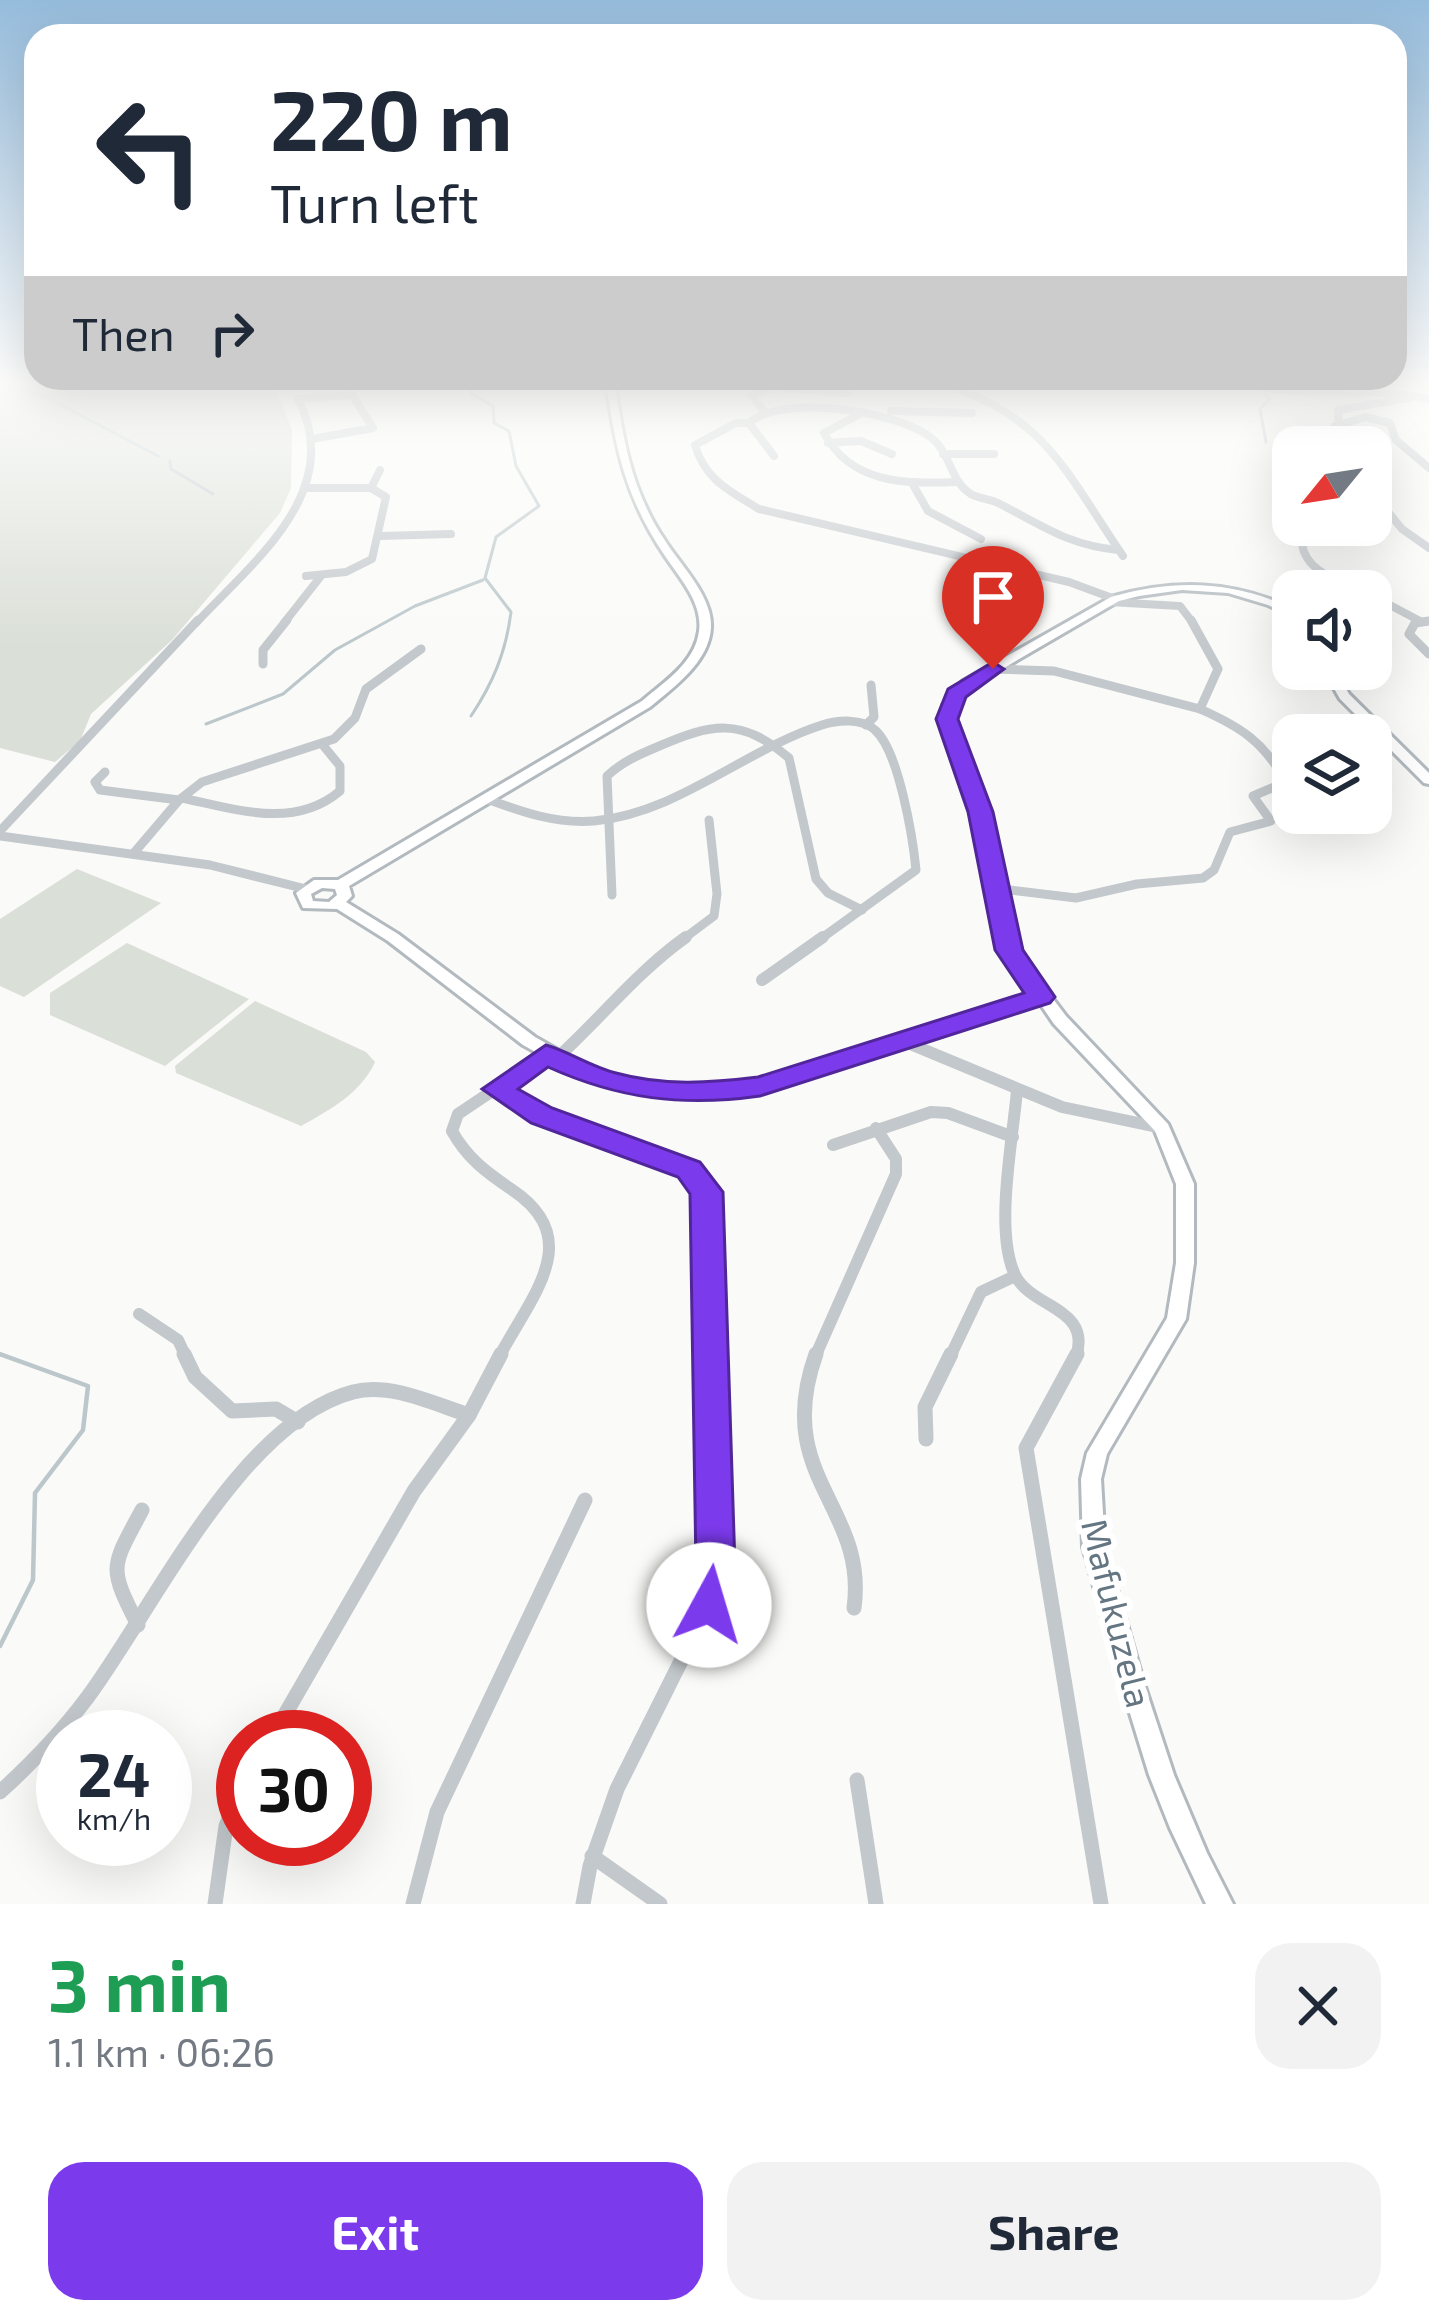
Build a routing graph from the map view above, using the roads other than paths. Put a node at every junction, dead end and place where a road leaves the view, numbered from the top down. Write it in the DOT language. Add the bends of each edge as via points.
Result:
graph roads {
  1 [pos="312,470"];
  2 [pos="380,470"];
  3 [pos="625,470"];
  4 [pos="704,470"];
  5 [pos="862,470"];
  6 [pos="951,470"];
  7 [pos="1063,470"];
  8 [pos="957,482"];
  9 [pos="912,483"];
  10 [pos="308,488"];
  11 [pos="370,488"];
  12 [pos="1392,516"];
  13 [pos="968,523"];
  14 [pos="957,526"];
  15 [pos="451,534"];
  16 [pos="380,536"];
  17 [pos="981,539"];
  18 [pos="1303,546"];
  19 [pos="1429,548"];
  20 [pos="1319,570"];
  21 [pos="306,575"];
  22 [pos="321,576"];
  23 [pos="1112,601"];
  24 [pos="1272,604"];
  25 [pos="1392,605"];
  26 [pos="1425,621"];
  27 [pos="421,649"];
  28 [pos="1429,654"];
  29 [pos="263,664"];
  30 [pos="993,669"];
  31 [pos="871,685"];
  32 [pos="1341,690"];
  33 [pos="1200,709"];
  34 [pos="865,725"];
  35 [pos="322,744"];
  36 [pos="775,748"];
  37 [pos="104,772"];
  38 [pos="1429,780"];
  39 [pos="180,799"];
  40 [pos="487,799"];
  41 [pos="710,820"];
  42 [pos="608,822"];
  43 [pos="0,833"];
  44 [pos="133,854"];
  45 [pos="306,889"];
  46 [pos="994,889"];
  47 [pos="339,894"];
  48 [pos="612,895"];
  49 [pos="862,910"];
  50 [pos="762,980"];
  51 [pos="1040,997"];
  52 [pos="903,1041"];
  53 [pos="551,1057"];
  54 [pos="497,1089"];
  55 [pos="1017,1090"];
  56 [pos="876,1128"];
  57 [pos="1162,1128"];
  58 [pos="1013,1137"];
  59 [pos="833,1145"];
  60 [pos="1015,1276"];
  61 [pos="139,1314"];
  62 [pos="470,1415"];
  63 [pos="298,1422"];
  64 [pos="926,1439"];
  65 [pos="585,1500"];
  66 [pos="142,1510"];
  67 [pos="854,1608"];
  68 [pos="138,1625"];
  69 [pos="288,1710"];
  70 [pos="857,1780"];
  71 [pos="0,1792"];
  72 [pos="592,1856"];
  73 [pos="220,1866"];
  74 [pos="214,1904"];
  75 [pos="412,1904"];
  76 [pos="583,1904"];
  77 [pos="659,1904"];
  78 [pos="876,1904"];
  79 [pos="1102,1904"];
  80 [pos="1220,1904"];
  1 -- 10 [label="street"];
  2 -- 11 [label="street"];
  3 -- 40 [label="street" via="652,528 700,594 704,639 664,691"];
  4 -- 23 [label="street" via="759,509 1070,582"];
  5 -- 9 [label="street"];
  6 -- 8 [label="street"];
  7 -- 8 [label="street" via="1120,553 1066,541"];
  8 -- 9 [label="street"];
  9 -- 14 [label="street" via="928,512"];
  10 -- 11 [label="street"];
  10 -- 43 [label="street" via="282,531"];
  11 -- 16 [label="street" via="386,497"];
  12 -- 19 [label="street"];
  13 -- 14 [label="street"];
  14 -- 17 [label="street"];
  15 -- 16 [label="street"];
  16 -- 22 [label="street" via="366,563"];
  18 -- 20 [label="street"];
  21 -- 22 [label="street"];
  22 -- 29 [label="street" via="263,650"];
  23 -- 24 [label="street, Mafukuzela" via="1159,587 1202,586"];
  23 -- 30 [label="street, Mafukuzela"];
  23 -- 33 [label="street" via="1180,606 1202,633 1218,670"];
  25 -- 26 [label="street"];
  26 -- 28 [label="street" via="1409,634"];
  27 -- 35 [label="street" via="366,688 355,718"];
  30 -- 33 [label="street" via="1054,671"];
  30 -- 46 [label="street, Mafukuzela" via="956,694 947,719 980,812"];
  31 -- 34 [label="street" via="874,717"];
  32 -- 38 [label="street"];
  33 -- 46 [label="street" via="1266,745 1286,782 1253,796 1271,821 1230,832 1203,878 1076,898"];
  34 -- 36 [label="street" via="825,724"];
  34 -- 49 [label="street" via="886,744 917,863"];
  35 -- 39 [label="street" via="211,778"];
  35 -- 39 [label="street" via="340,766 340,791 306,812"];
  36 -- 42 [label="street"];
  36 -- 42 [label="street" via="728,724 696,729 610,771"];
  36 -- 49 [label="street" via="792,766 816,880"];
  37 -- 39 [label="street" via="95,782 100,790"];
  39 -- 44 [label="street"];
  40 -- 42 [label="street" via="542,819"];
  40 -- 47 [label="street"];
  41 -- 53 [label="street" via="714,916 641,969 598,1021"];
  42 -- 48 [label="street"];
  43 -- 44 [label="street"];
  44 -- 45 [label="street"];
  45 -- 47 [label="street" via="319,883"];
  45 -- 47 [label="street" via="308,905"];
  46 -- 51 [label="street, Mafukuzela" via="1009,950"];
  47 -- 53 [label="street"];
  49 -- 50 [label="street"];
  51 -- 52 [label="street"];
  51 -- 57 [label="street, Mafukuzela"];
  52 -- 53 [label="street" via="716,1093 633,1088"];
  52 -- 55 [label="street"];
  53 -- 54 [label="street"];
  54 -- 62 [label="street" via="458,1114 456,1143 477,1170 538,1208 554,1244"];
  54 -- 72 [label="street" via="542,1115 689,1169 706,1192 710,1221 716,1567 709,1605"];
  55 -- 57 [label="street" via="1101,1121"];
  55 -- 58 [label="street"];
  56 -- 58 [label="street" via="932,1112"];
  56 -- 59 [label="street"];
  56 -- 67 [label="street" via="896,1174 805,1378 801,1418 816,1486 859,1564"];
  57 -- 80 [label="street, Mafukuzela" via="1181,1166 1188,1211 1175,1318 1097,1453 1090,1515 1155,1754"];
  58 -- 60 [label="street"];
  60 -- 64 [label="street" via="981,1292 925,1407"];
  60 -- 79 [label="street" via="1079,1332 1080,1346 1026,1448"];
  61 -- 63 [label="street" via="178,1340 195,1377 232,1411 276,1409"];
  62 -- 63 [label="street" via="374,1390 339,1396"];
  62 -- 69 [label="street" via="415,1492"];
  63 -- 68 [label="street" via="235,1480"];
  65 -- 75 [label="street" via="437,1811"];
  66 -- 68 [label="street" via="114,1577"];
  68 -- 71 [label="street" via="50,1749"];
  70 -- 78 [label="street"];
  72 -- 76 [label="street"];
  72 -- 77 [label="street"];
  73 -- 74 [label="street"];
}
